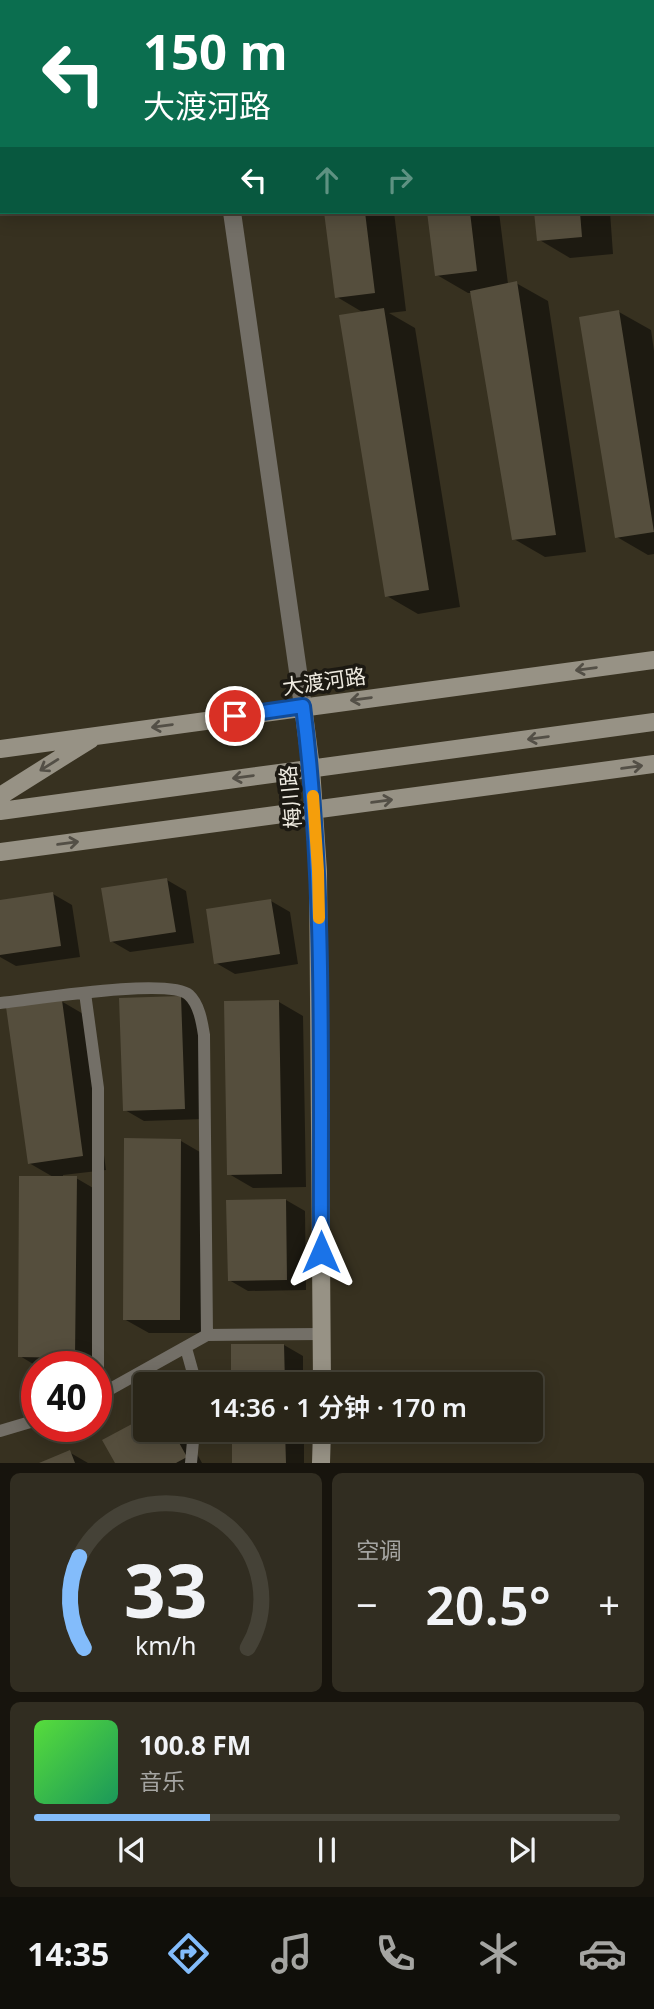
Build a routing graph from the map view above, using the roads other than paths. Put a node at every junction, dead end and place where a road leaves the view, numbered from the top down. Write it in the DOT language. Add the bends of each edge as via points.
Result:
graph roads {
  1 [pos="232,214"];
  2 [pos="654,660"];
  3 [pos="303,706"];
  4 [pos="654,722"];
  5 [pos="97,735"];
  6 [pos="0,749"];
  7 [pos="654,764"];
  8 [pos="311,768"];
  9 [pos="0,796"];
  10 [pos="315,810"];
  11 [pos="0,811"];
  12 [pos="0,852"];
  13 [pos="85,993"];
  14 [pos="0,1003"];
  15 [pos="321,1334"];
  16 [pos="207,1335"];
  17 [pos="186,1348"];
  18 [pos="97,1351"];
  19 [pos="193,1372"];
  20 [pos="322,1372"];
  21 [pos="112,1388"];
  22 [pos="21,1425"];
  23 [pos="0,1431"];
  24 [pos="193,1442"];
  25 [pos="322,1442"];
  26 [pos="191,1463"];
  27 [pos="321,1463"];
  1 -- 3 [label="street, 梅川路"];
  2 -- 3 [label="main road, 大渡河路, one-way"];
  3 -- 5 [label="main road, 大渡河路, one-way"];
  3 -- 8 [label="main road, 梅川路"];
  4 -- 8 [label="main road, one-way"];
  5 -- 6 [label="main road, 大渡河路"];
  5 -- 9 [label="main road, one-way"];
  10 -- 7 [label="main road, one-way"];
  8 -- 10 [label="main road, 梅川路"];
  8 -- 11 [label="main road, one-way"];
  12 -- 10 [label="main road, one-way"];
  10 -- 15 [label="main road, 梅川路"];
  13 -- 14 [label="lane"];
  13 -- 16 [label="lane" via="177,990 188,993 199,1013 204,1035"];
  13 -- 18 [label="lane" via="99,1088"];
  15 -- 16 [label="lane"];
  15 -- 20 [label="main road, 梅川路"];
  16 -- 17 [label="lane"];
  17 -- 19 [label="lane"];
  17 -- 21 [label="lane"];
  22 -- 23 [label="lane"];
  24 -- 26 [label="lane"];
  25 -- 27 [label="main road"];
}
